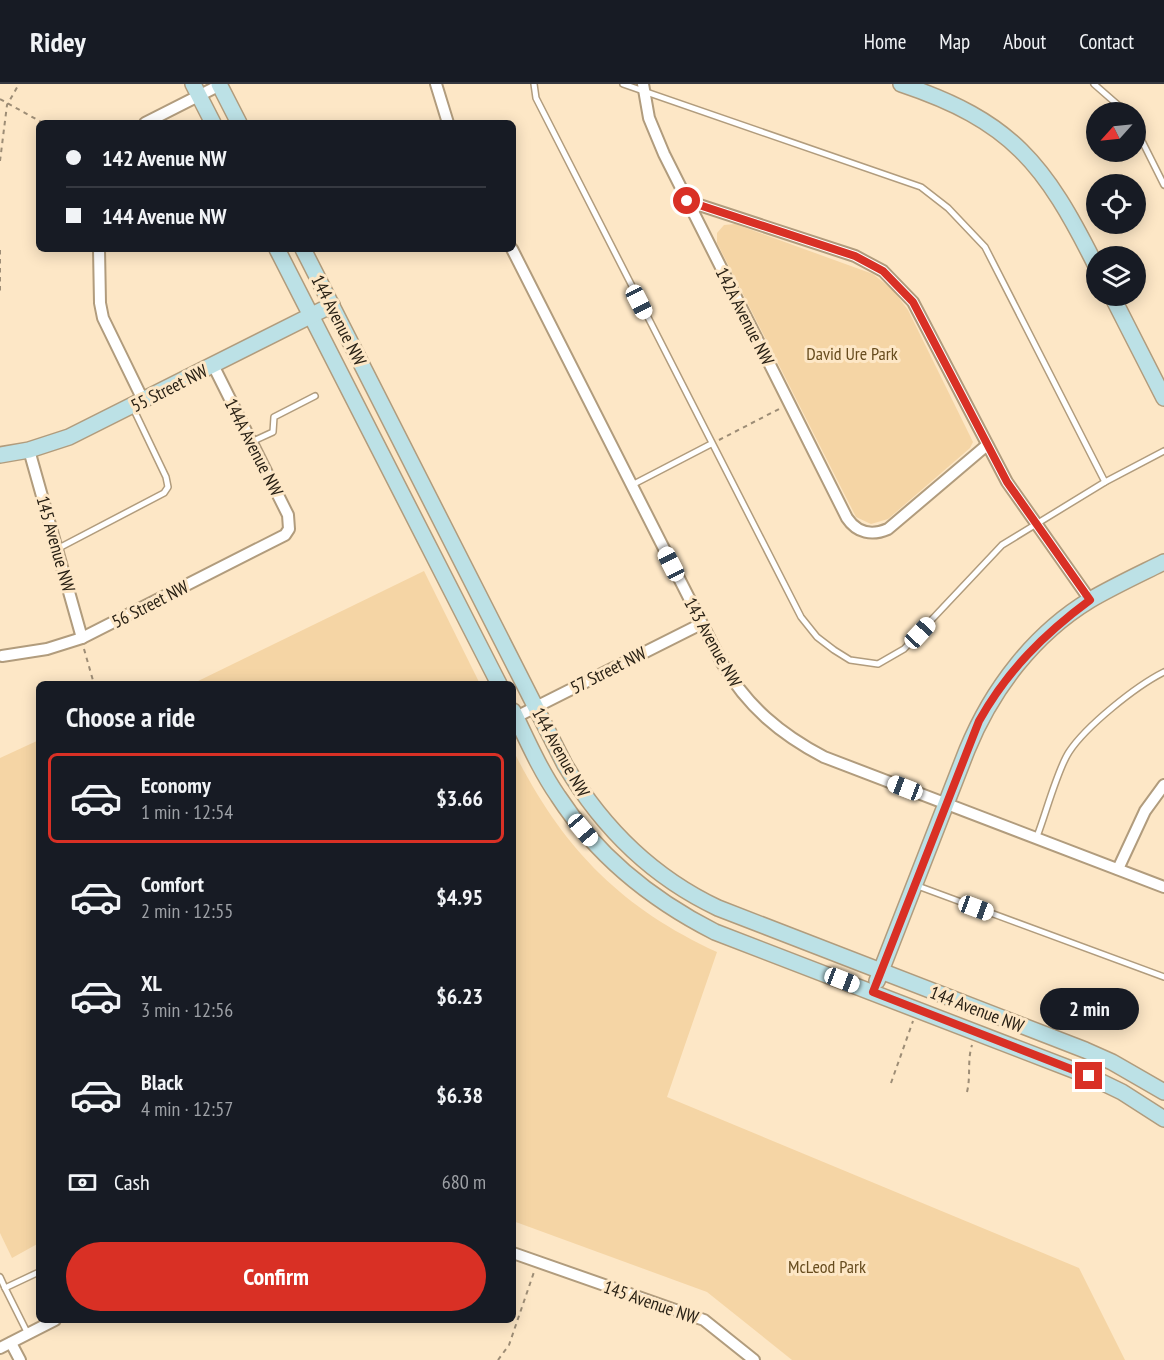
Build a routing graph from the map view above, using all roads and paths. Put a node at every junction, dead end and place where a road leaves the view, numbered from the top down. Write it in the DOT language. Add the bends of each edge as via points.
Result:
graph roads {
  1 [pos="18,84"];
  2 [pos="220,84"];
  3 [pos="436,84"];
  4 [pos="534,84"];
  5 [pos="623,84"];
  6 [pos="901,84"];
  7 [pos="1094,84"];
  8 [pos="643,87"];
  9 [pos="196,90"];
  10 [pos="0,99"];
  11 [pos="1115,102"];
  12 [pos="7,105"];
  13 [pos="37,120"];
  14 [pos="150,120"];
  15 [pos="211,120"];
  16 [pos="238,120"];
  17 [pos="447,120"];
  18 [pos="1146,149"];
  19 [pos="0,161"];
  20 [pos="1164,185"];
  21 [pos="687,201"];
  22 [pos="1086,247"];
  23 [pos="0,250"];
  24 [pos="99,252"];
  25 [pos="279,252"];
  26 [pos="305,252"];
  27 [pos="514,252"];
  28 [pos="0,293"];
  29 [pos="332,305"];
  30 [pos="1117,306"];
  31 [pos="311,315"];
  32 [pos="213,365"];
  33 [pos="315,396"];
  34 [pos="1164,398"];
  35 [pos="137,403"];
  36 [pos="789,403"];
  37 [pos="251,441"];
  38 [pos="711,444"];
  39 [pos="987,445"];
  40 [pos="29,450"];
  41 [pos="1164,451"];
  42 [pos="0,455"];
  43 [pos="1105,482"];
  44 [pos="632,485"];
  45 [pos="1035,525"];
  46 [pos="289,529"];
  47 [pos="57,549"];
  48 [pos="1164,562"];
  49 [pos="1090,600"];
  50 [pos="701,624"];
  51 [pos="82,638"];
  52 [pos="1,656"];
  53 [pos="1164,672"];
  54 [pos="93,681"];
  55 [pos="497,681"];
  56 [pos="536,707"];
  57 [pos="516,715"];
  58 [pos="516,720"];
  59 [pos="1164,785"];
  60 [pos="946,804"];
  61 [pos="1036,839"];
  62 [pos="1118,869"];
  63 [pos="914,885"];
  64 [pos="1164,887"];
  65 [pos="881,972"];
  66 [pos="1164,977"];
  67 [pos="873,992"];
  68 [pos="917,1009"];
  69 [pos="976,1032"];
  70 [pos="891,1083"];
  71 [pos="967,1092"];
  72 [pos="1164,1092"];
  73 [pos="1164,1119"];
  74 [pos="516,1254"];
  75 [pos="537,1263"];
  76 [pos="36,1273"];
  77 [pos="0,1277"];
  78 [pos="5,1288"];
  79 [pos="48,1323"];
  80 [pos="28,1334"];
  81 [pos="11,1342"];
  82 [pos="0,1348"];
  83 [pos="20,1360"];
  84 [pos="498,1360"];
  85 [pos="754,1360"];
  1 -- 12 [label="path"];
  2 -- 9 [label="street"];
  2 -- 16 [label="street"];
  3 -- 17 [label="street"];
  4 -- 38 [label="lane" via="536,98"];
  5 -- 8 [label="lane"];
  6 -- 22 [label="street" via="957,105 1018,148 1055,189"];
  7 -- 11 [label="lane"];
  8 -- 21 [label="street, 142A Avenue NW" via="655,136"];
  8 -- 43 [label="lane" via="921,187 948,208 985,247"];
  9 -- 14 [label="street"];
  9 -- 15 [label="street"];
  10 -- 12 [label="path"];
  12 -- 13 [label="path"];
  12 -- 19 [label="path"];
  18 -- 20 [label="lane"];
  21 -- 36 [label="street, 142A Avenue NW"];
  21 -- 39 [label="street" via="855,256 883,271 920,312"];
  23 -- 28 [label="path"];
  24 -- 35 [label="street" via="103,318"];
  25 -- 31 [label="street, 144 Avenue NW"];
  26 -- 29 [label="street, 144 Avenue NW"];
  27 -- 44 [label="street, 143 Avenue NW"];
  29 -- 31 [label="street, 55 Street NW"];
  29 -- 56 [label="street, 144 Avenue NW"];
  30 -- 34 [label="street"];
  31 -- 32 [label="street, 55 Street NW"];
  31 -- 55 [label="street, 144 Avenue NW"];
  32 -- 35 [label="street, 55 Street NW"];
  32 -- 37 [label="street, 144A Avenue NW"];
  33 -- 37 [label="lane" via="274,417 273,432"];
  35 -- 40 [label="street, 55 Street NW" via="69,437"];
  35 -- 47 [label="lane" via="168,487 164,493"];
  36 -- 38 [label="path"];
  36 -- 39 [label="street, 142A Avenue NW" via="847,518 859,530 870,533 895,524"];
  37 -- 46 [label="street, 144A Avenue NW" via="288,515"];
  38 -- 44 [label="lane"];
  38 -- 45 [label="lane" via="801,617 817,637 850,660 878,664 904,649 996,550"];
  39 -- 45 [label="street"];
  40 -- 42 [label="street, 55 Street NW"];
  40 -- 47 [label="street, 145 Avenue NW"];
  41 -- 43 [label="lane"];
  43 -- 45 [label="lane"];
  44 -- 50 [label="street, 143 Avenue NW"];
  45 -- 49 [label="street"];
  46 -- 51 [label="street, 56 Street NW" via="279,538"];
  47 -- 51 [label="street, 145 Avenue NW"];
  48 -- 49 [label="street"];
  49 -- 60 [label="street" via="1041,639 1000,688 973,734"];
  50 -- 56 [label="street, 57 Street NW"];
  50 -- 60 [label="street, 143 Avenue NW" via="738,688 775,727 824,757"];
  51 -- 52 [label="street, 56 Street NW" via="47,649"];
  51 -- 54 [label="path"];
  53 -- 61 [label="lane" via="1142,684 1069,753"];
  56 -- 57 [label="street, 57 Street NW"];
  56 -- 65 [label="street, 144 Avenue NW" via="584,795 621,840 651,867 718,908"];
  58 -- 67 [label="street, 144 Avenue NW" via="571,816 615,864 659,900 715,932"];
  59 -- 62 [label="street" via="1145,811"];
  60 -- 61 [label="street, 143 Avenue NW"];
  60 -- 63 [label="street"];
  61 -- 62 [label="street, 143 Avenue NW"];
  62 -- 64 [label="street, 143 Avenue NW"];
  63 -- 65 [label="street"];
  63 -- 66 [label="lane"];
  65 -- 67 [label="street"];
  65 -- 72 [label="street, 144 Avenue NW" via="1113,1062"];
  67 -- 68 [label="street, 144 Avenue NW"];
  68 -- 69 [label="street, 144 Avenue NW"];
  68 -- 70 [label="path"];
  69 -- 71 [label="path" via="969,1055 971,1077"];
  69 -- 73 [label="street, 144 Avenue NW" via="1108,1085"];
  74 -- 75 [label="street, 145 Avenue NW"];
  75 -- 84 [label="path" via="509,1345"];
  75 -- 85 [label="street, 145 Avenue NW" via="704,1320"];
  76 -- 78 [label="lane"];
  77 -- 78 [label="lane"];
  78 -- 80 [label="lane"];
  79 -- 80 [label="street"];
  80 -- 81 [label="street"];
  81 -- 82 [label="street"];
  81 -- 83 [label="street"];
}
